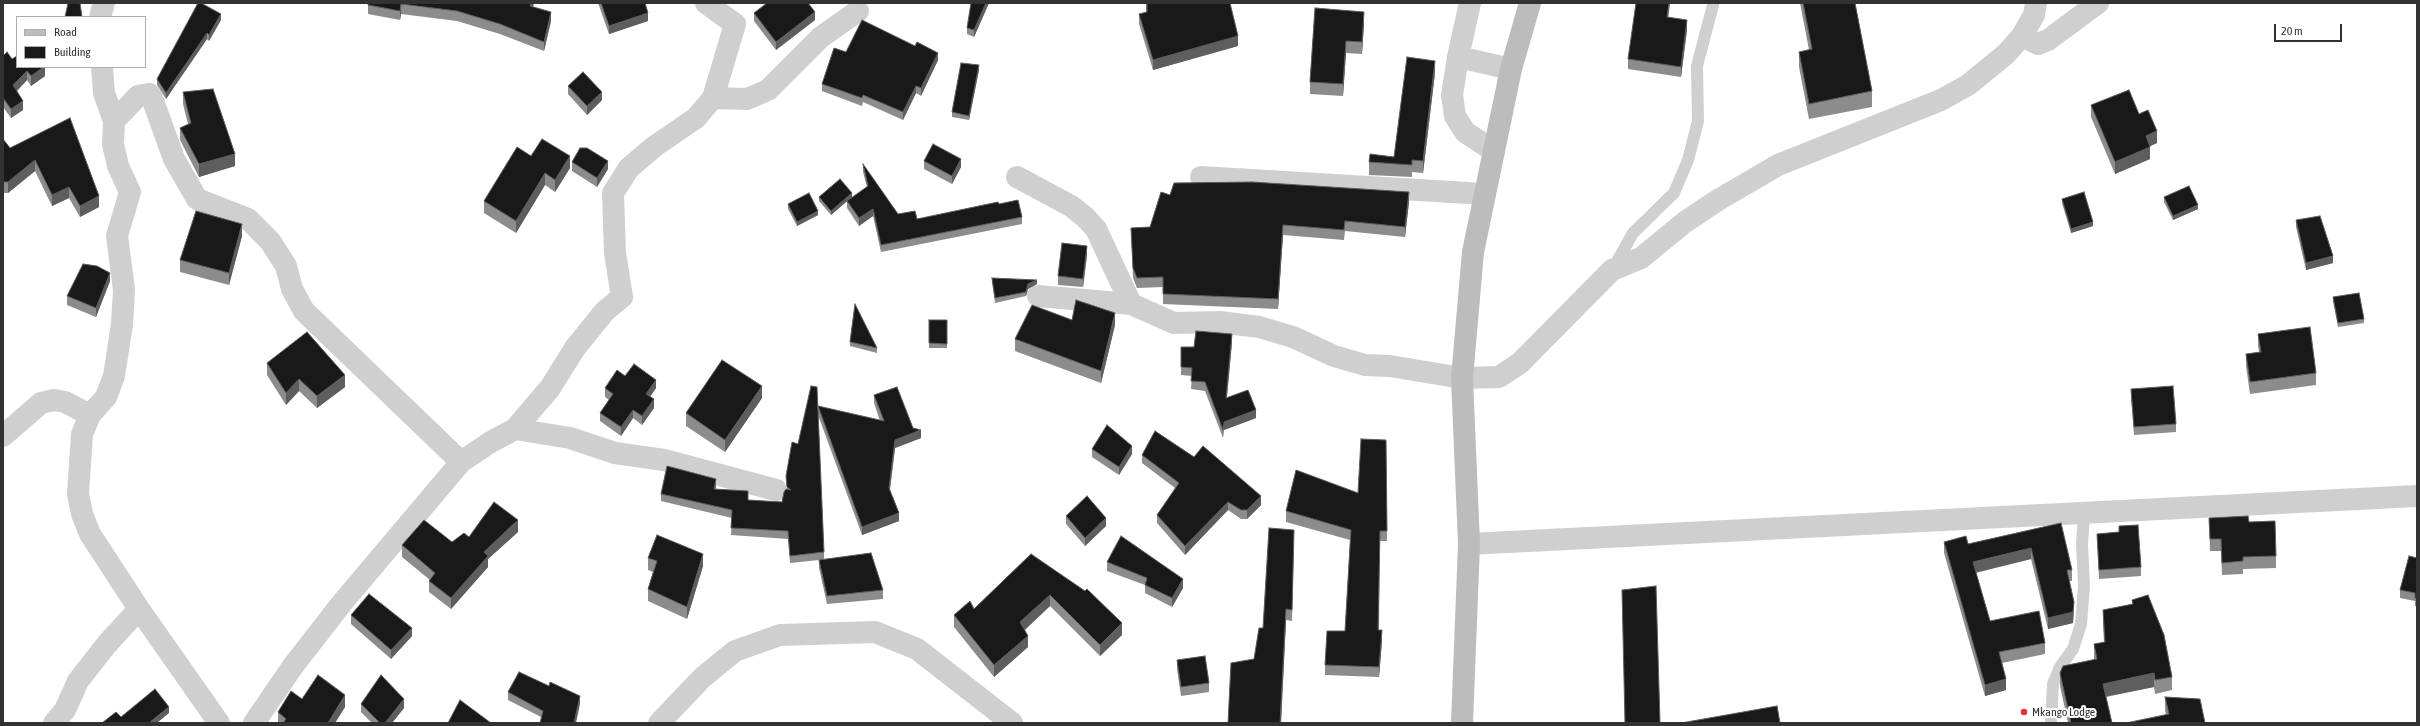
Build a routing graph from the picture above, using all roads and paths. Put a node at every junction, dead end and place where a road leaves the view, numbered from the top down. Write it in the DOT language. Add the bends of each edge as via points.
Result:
graph roads {
  1 [pos="104,3"];
  2 [pos="706,3"];
  3 [pos="1470,3"];
  4 [pos="1530,3"];
  5 [pos="2036,3"];
  6 [pos="2098,3"];
  7 [pos="1713,5"];
  8 [pos="858,11"];
  9 [pos="100,16"];
  10 [pos="2022,36"];
  11 [pos="1458,57"];
  12 [pos="102,68"];
  13 [pos="1511,69"];
  14 [pos="713,98"];
  15 [pos="114,121"];
  16 [pos="1494,151"];
  17 [pos="1017,177"];
  18 [pos="1201,177"];
  19 [pos="1485,194"];
  20 [pos="1612,270"];
  21 [pos="1038,296"];
  22 [pos="1131,304"];
  23 [pos="1462,378"];
  24 [pos="90,415"];
  25 [pos="515,430"];
  26 [pos="3,436"];
  27 [pos="461,462"];
  28 [pos="776,490"];
  29 [pos="2417,496"];
  30 [pos="2084,514"];
  31 [pos="1469,544"];
  32 [pos="139,609"];
  33 [pos="54,723"];
  34 [pos="219,723"];
  35 [pos="254,723"];
  36 [pos="659,723"];
  37 [pos="1012,723"];
  38 [pos="1462,723"];
  39 [pos="2050,723"];
  1 -- 9 [label="street"];
  2 -- 14 [label="street" via="735,24"];
  3 -- 11 [label="street"];
  4 -- 13 [label="main road"];
  5 -- 10 [label="street" via="2034,15"];
  6 -- 10 [label="street" via="2048,40 2038,44"];
  7 -- 20 [label="lane" via="1697,66 1698,121 1688,160 1674,193 1633,233"];
  8 -- 14 [label="street" via="821,37 768,90 747,99"];
  10 -- 20 [label="street" via="2006,54 1968,85 1941,100 1778,165 1685,222 1641,258"];
  11 -- 13 [label="street"];
  11 -- 16 [label="street" via="1452,95 1455,116 1465,132"];
  12 -- 15 [label="street" via="104,93"];
  13 -- 16 [label="main road"];
  14 -- 25 [label="street" via="696,118 655,146 629,168 613,193 615,253 622,297 605,311 575,348 550,388"];
  15 -- 24 [label="street" via="114,144 118,166 130,192 117,236 124,290 122,324 114,376 106,397"];
  15 -- 27 [label="street" via="138,96 149,94 174,159 197,198 248,219 270,241 286,266 292,289 304,311"];
  16 -- 19 [label="main road"];
  17 -- 22 [label="street" via="1071,206 1096,229"];
  18 -- 19 [label="street"];
  19 -- 23 [label="main road" via="1474,252"];
  20 -- 23 [label="street" via="1520,363 1499,377"];
  21 -- 22 [label="street"];
  22 -- 23 [label="street" via="1174,323 1220,322 1259,327 1293,337 1334,356 1365,365 1390,366"];
  23 -- 31 [label="main road"];
  24 -- 26 [label="street" via="65,402 54,400 41,404"];
  24 -- 32 [label="street" via="82,434 80,448 78,494 82,514 90,534"];
  25 -- 27 [label="street" via="488,443"];
  25 -- 28 [label="street" via="570,438 615,453 664,460"];
  27 -- 35 [label="street" via="342,603 293,666"];
  29 -- 30 [label="street"];
  30 -- 31 [label="street"];
  30 -- 39 [label="lane" via="2081,624 2073,649 2060,667 2053,684"];
  31 -- 38 [label="main road"];
  32 -- 33 [label="street" via="78,681 65,710"];
  32 -- 34 [label="street"];
  36 -- 37 [label="street" via="703,677 735,650 780,635 876,632 917,649"];
}
